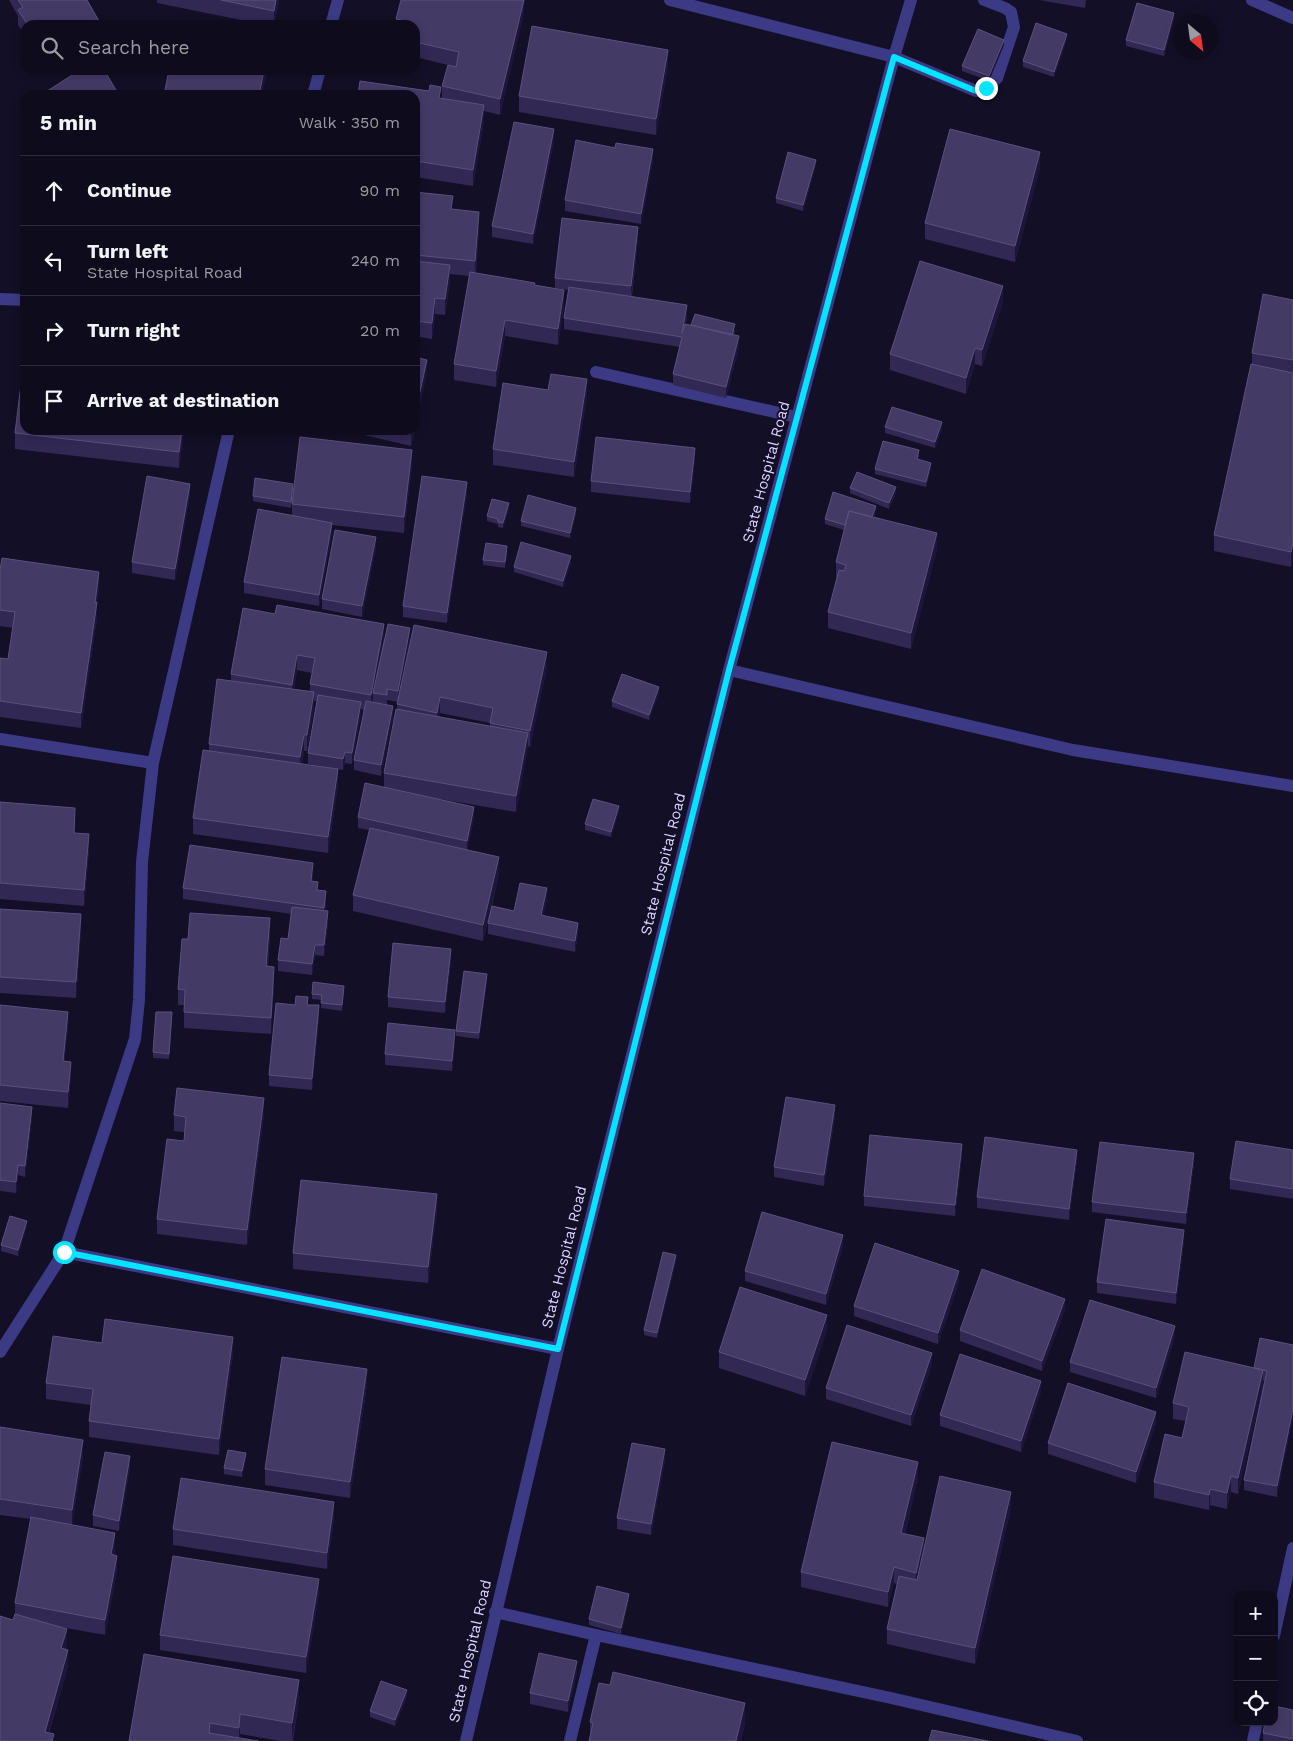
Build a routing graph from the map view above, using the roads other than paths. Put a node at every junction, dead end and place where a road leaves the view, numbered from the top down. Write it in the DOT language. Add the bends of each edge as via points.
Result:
graph roads {
  1 [pos="338,0"];
  2 [pos="670,0"];
  3 [pos="912,0"];
  4 [pos="984,0"];
  5 [pos="1252,0"];
  6 [pos="1293,18"];
  7 [pos="332,20"];
  8 [pos="894,57"];
  9 [pos="319,75"];
  10 [pos="314,90"];
  11 [pos="0,299"];
  12 [pos="20,300"];
  13 [pos="596,372"];
  14 [pos="797,417"];
  15 [pos="228,435"];
  16 [pos="729,670"];
  17 [pos="0,739"];
  18 [pos="154,763"];
  19 [pos="1293,786"];
  20 [pos="64,1252"];
  21 [pos="558,1349"];
  22 [pos="0,1352"];
  23 [pos="1293,1548"];
  24 [pos="496,1612"];
  25 [pos="1278,1617"];
  26 [pos="596,1636"];
  27 [pos="1256,1726"];
  28 [pos="466,1741"];
  29 [pos="570,1741"];
  30 [pos="1077,1741"];
  31 [pos="1253,1741"];
  1 -- 7 [label="street"];
  2 -- 8 [label="street"];
  3 -- 8 [label="street, State Hospital Road"];
  4 -- 8 [label="street" via="1011,12 1014,27 997,78 986,88 976,91"];
  5 -- 6 [label="street"];
  8 -- 14 [label="street, State Hospital Road"];
  9 -- 10 [label="street"];
  11 -- 12 [label="street"];
  13 -- 14 [label="street"];
  14 -- 16 [label="street, State Hospital Road"];
  15 -- 18 [label="street"];
  16 -- 19 [label="street" via="1073,750"];
  16 -- 21 [label="street, State Hospital Road"];
  17 -- 18 [label="street"];
  18 -- 20 [label="street" via="142,862 135,1040"];
  20 -- 21 [label="street"];
  20 -- 22 [label="street"];
  21 -- 24 [label="street, State Hospital Road"];
  23 -- 25 [label="street"];
  24 -- 26 [label="street"];
  24 -- 28 [label="street, State Hospital Road"];
  26 -- 29 [label="street"];
  26 -- 30 [label="street"];
  27 -- 31 [label="street"];
}
